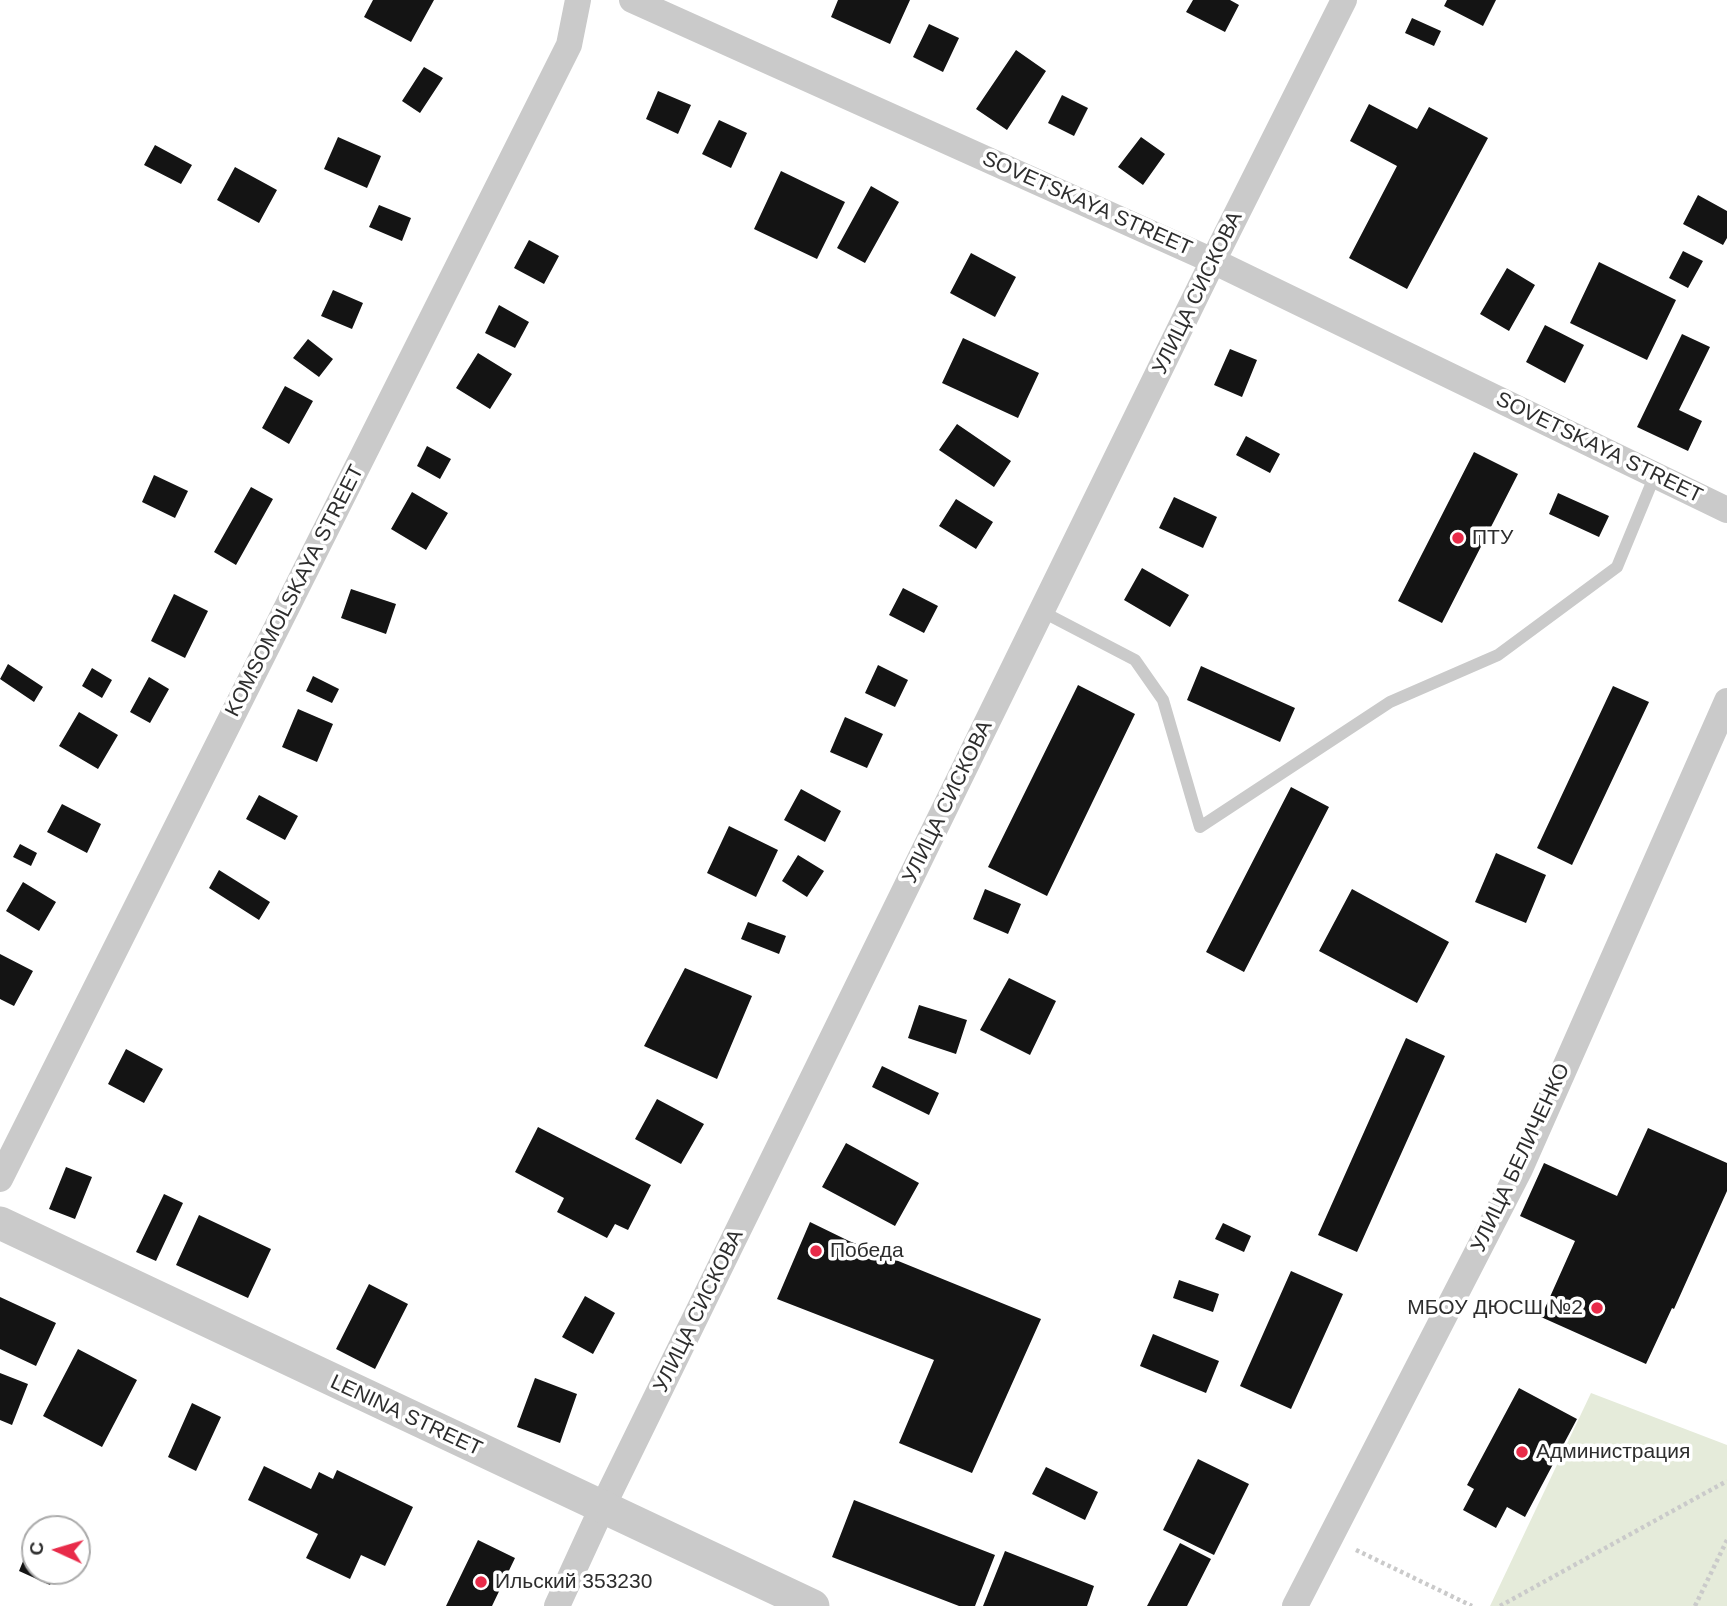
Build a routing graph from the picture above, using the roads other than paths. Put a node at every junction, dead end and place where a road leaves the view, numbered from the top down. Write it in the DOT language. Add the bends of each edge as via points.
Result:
graph roads {
  1 [pos="578,0"];
  2 [pos="632,0"];
  3 [pos="1344,0"];
  4 [pos="1213,261"];
  5 [pos="1654,475"];
  6 [pos="1727,510"];
  7 [pos="1041,611"];
  8 [pos="1727,701"];
  9 [pos="0,1179"];
  10 [pos="0,1223"];
  11 [pos="602,1508"];
  12 [pos="557,1606"];
  13 [pos="813,1606"];
  14 [pos="1295,1606"];
  1 -- 9 [label="street, KOMSOMOLSKAYA STREET" via="569,46"];
  2 -- 4 [label="street, SOVETSKAYA STREET"];
  3 -- 4 [label="street, УЛИЦА СИСКОВА"];
  4 -- 5 [label="street, SOVETSKAYA STREET"];
  4 -- 7 [label="street, УЛИЦА СИСКОВА"];
  5 -- 6 [label="street, SOVETSKAYA STREET"];
  5 -- 7 [label="lane" via="1618,567 1498,655 1390,702 1200,827 1163,700 1135,660"];
  7 -- 11 [label="street, УЛИЦА СИСКОВА"];
  8 -- 14 [label="street, УЛИЦА БЕЛИЧЕНКО" via="1520,1169"];
  10 -- 11 [label="street, LENINA STREET"];
  11 -- 12 [label="street, УЛИЦА СИСКОВА"];
  11 -- 13 [label="street, LENINA STREET"];
}
